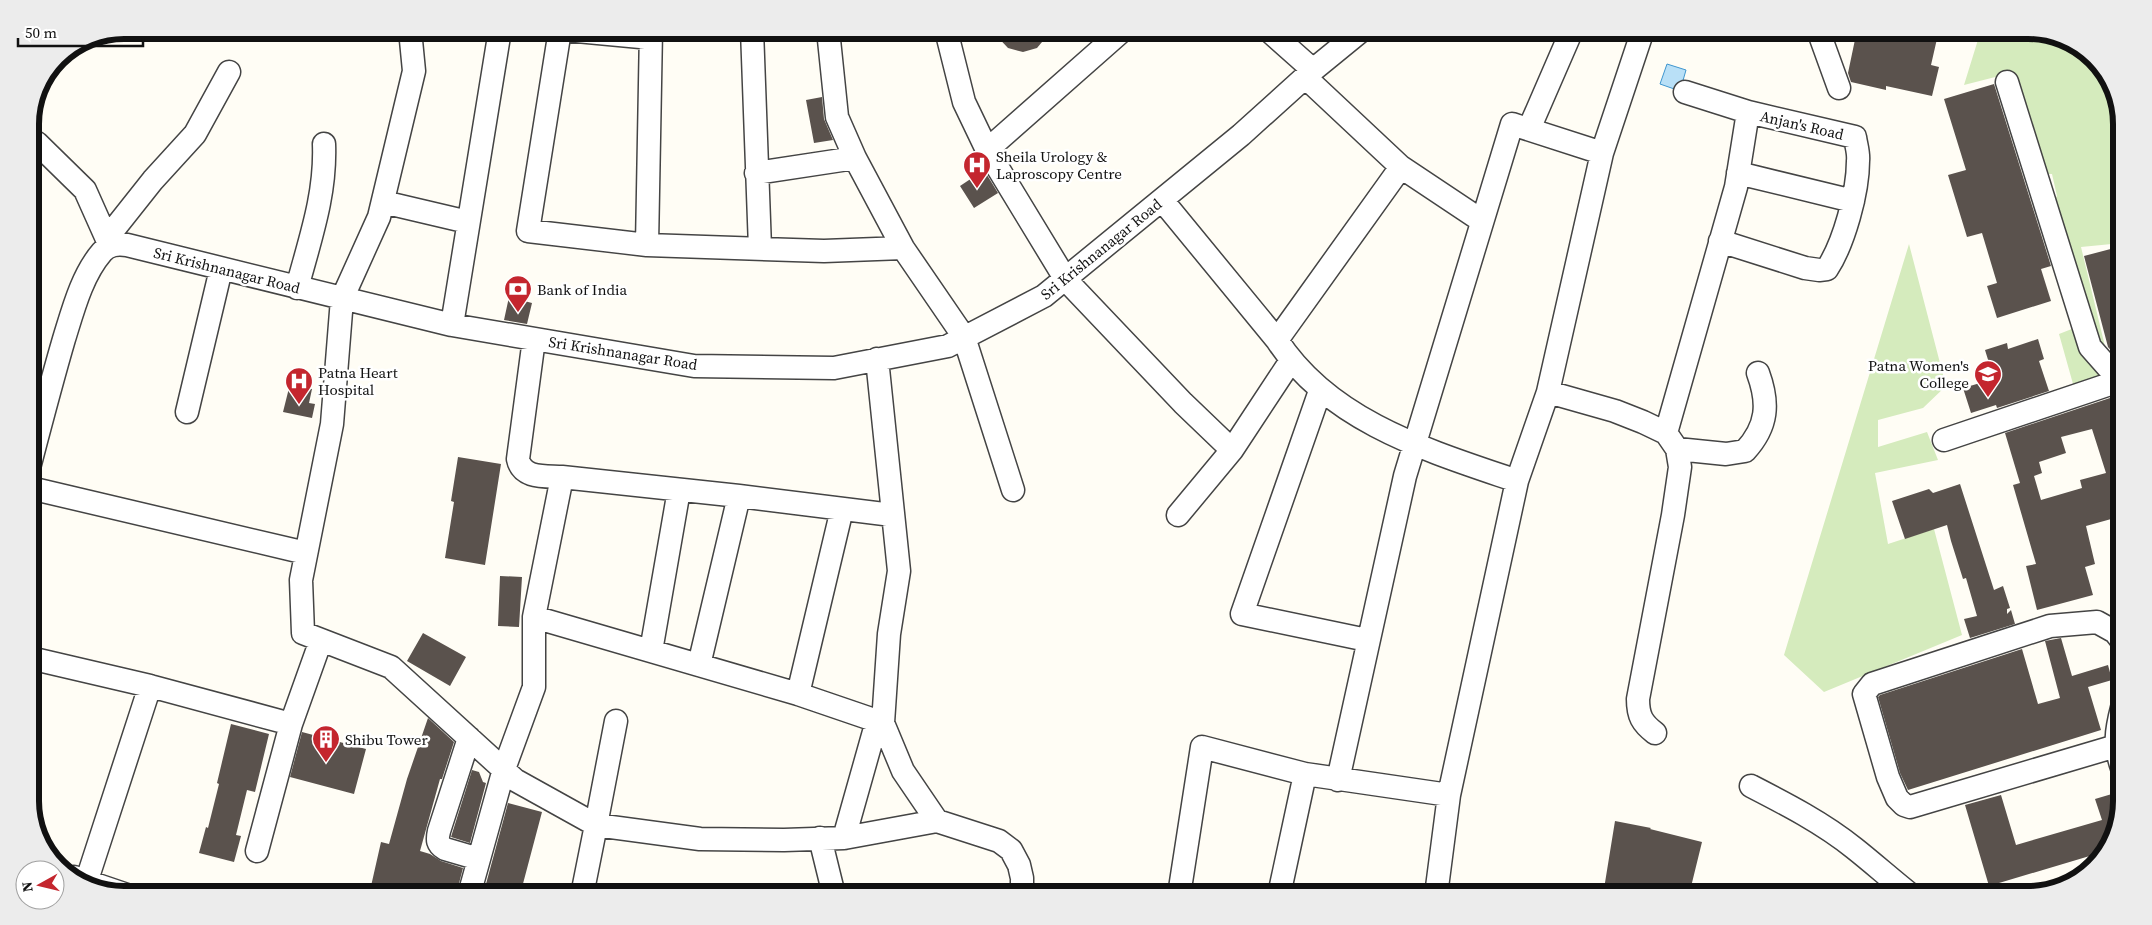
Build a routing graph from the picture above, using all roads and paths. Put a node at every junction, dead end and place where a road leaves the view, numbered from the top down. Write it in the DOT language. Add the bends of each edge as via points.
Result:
graph roads {
  1 [pos="411,39"];
  2 [pos="498,39"];
  3 [pos="559,39"];
  4 [pos="651,39"];
  5 [pos="752,39"];
  6 [pos="829,39"];
  7 [pos="948,39"];
  8 [pos="1111,39"];
  9 [pos="1277,39"];
  10 [pos="1351,39"];
  11 [pos="1568,39"];
  12 [pos="1640,39"];
  13 [pos="1821,39"];
  14 [pos="229,72"];
  15 [pos="1309,73"];
  16 [pos="2007,82"];
  17 [pos="1839,88"];
  18 [pos="1685,92"];
  19 [pos="1748,112"];
  20 [pos="1530,130"];
  21 [pos="324,144"];
  22 [pos="39,145"];
  23 [pos="987,150"];
  24 [pos="1602,153"];
  25 [pos="855,158"];
  26 [pos="1401,166"];
  27 [pos="756,173"];
  28 [pos="1738,173"];
  29 [pos="1162,200"];
  30 [pos="1853,201"];
  31 [pos="383,202"];
  32 [pos="1482,221"];
  33 [pos="468,222"];
  34 [pos="108,242"];
  35 [pos="1720,242"];
  36 [pos="647,245"];
  37 [pos="760,248"];
  38 [pos="903,248"];
  39 [pos="221,269"];
  40 [pos="1066,280"];
  41 [pos="296,288"];
  42 [pos="342,299"];
  43 [pos="452,325"];
  44 [pos="964,337"];
  45 [pos="534,339"];
  46 [pos="1277,340"];
  47 [pos="877,360"];
  48 [pos="1290,362"];
  49 [pos="2113,371"];
  50 [pos="1758,373"];
  51 [pos="2113,383"];
  52 [pos="1320,391"];
  53 [pos="1548,392"];
  54 [pos="186,412"];
  55 [pos="39,431"];
  56 [pos="1944,440"];
  57 [pos="1671,441"];
  58 [pos="1415,444"];
  59 [pos="1232,450"];
  60 [pos="562,478"];
  61 [pos="1517,481"];
  62 [pos="39,490"];
  63 [pos="679,490"];
  64 [pos="1014,490"];
  65 [pos="738,496"];
  66 [pos="842,509"];
  67 [pos="892,515"];
  68 [pos="1178,515"];
  69 [pos="306,553"];
  70 [pos="534,617"];
  71 [pos="2113,631"];
  72 [pos="321,640"];
  73 [pos="1367,640"];
  74 [pos="651,651"];
  75 [pos="39,660"];
  76 [pos="699,665"];
  77 [pos="150,686"];
  78 [pos="798,694"];
  79 [pos="616,721"];
  80 [pos="880,722"];
  81 [pos="291,724"];
  82 [pos="1654,733"];
  83 [pos="469,738"];
  84 [pos="2113,747"];
  85 [pos="504,769"];
  86 [pos="1305,774"];
  87 [pos="1338,780"];
  88 [pos="1750,786"];
  89 [pos="1449,795"];
  90 [pos="937,822"];
  91 [pos="596,824"];
  92 [pos="820,838"];
  93 [pos="844,838"];
  94 [pos="257,851"];
  95 [pos="479,859"];
  96 [pos="84,876"];
  97 [pos="472,886"];
  98 [pos="584,886"];
  99 [pos="832,886"];
  100 [pos="1022,886"];
  101 [pos="1180,886"];
  102 [pos="1281,886"];
  103 [pos="1437,886"];
  104 [pos="1900,886"];
  1 -- 31 [label="street" via="414,71"];
  2 -- 33 [label="street"];
  3 -- 36 [label="street" via="528,231"];
  4 -- 36 [label="street"];
  5 -- 27 [label="street"];
  6 -- 25 [label="street" via="837,117"];
  7 -- 23 [label="street" via="964,102"];
  8 -- 23 [label="street"];
  9 -- 15 [label="street"];
  10 -- 15 [label="street, Sri Krishnanagar Road"];
  11 -- 20 [label="street"];
  12 -- 24 [label="street"];
  13 -- 17 [label="street"];
  14 -- 34 [label="street" via="195,134 152,180"];
  15 -- 26 [label="street"];
  15 -- 29 [label="street, Sri Krishnanagar Road"];
  16 -- 49 [label="street" via="2090,347"];
  18 -- 19 [label="street, Anjan's Road"];
  19 -- 28 [label="street"];
  19 -- 30 [label="street, Anjan's Road" via="1855,137 1859,159"];
  20 -- 24 [label="street"];
  20 -- 32 [label="street" via="1512,124"];
  21 -- 41 [label="street" via="322,194"];
  22 -- 34 [label="street" via="85,190"];
  23 -- 40 [label="street"];
  24 -- 53 [label="street"];
  25 -- 27 [label="street"];
  25 -- 38 [label="street"];
  26 -- 32 [label="street"];
  26 -- 46 [label="street"];
  27 -- 37 [label="street"];
  28 -- 30 [label="street"];
  28 -- 35 [label="street"];
  29 -- 40 [label="street, Sri Krishnanagar Road"];
  29 -- 46 [label="street"];
  30 -- 35 [label="street" via="1827,269 1805,268"];
  31 -- 33 [label="street"];
  31 -- 42 [label="street"];
  32 -- 58 [label="street"];
  33 -- 43 [label="street"];
  34 -- 39 [label="street, Sri Krishnanagar Road"];
  34 -- 55 [label="street" via="82,286 72,312"];
  35 -- 57 [label="street"];
  36 -- 37 [label="street"];
  37 -- 38 [label="street" via="824,251"];
  38 -- 44 [label="street"];
  39 -- 41 [label="street, Sri Krishnanagar Road"];
  39 -- 54 [label="street"];
  40 -- 44 [label="street, Sri Krishnanagar Road" via="1044,296"];
  40 -- 59 [label="street"];
  41 -- 42 [label="street, Sri Krishnanagar Road"];
  42 -- 43 [label="street, Sri Krishnanagar Road"];
  42 -- 69 [label="street" via="332,424"];
  43 -- 45 [label="street, Sri Krishnanagar Road"];
  44 -- 47 [label="street, Sri Krishnanagar Road" via="948,346"];
  44 -- 64 [label="street"];
  45 -- 47 [label="street, Sri Krishnanagar Road" via="694,366 834,368"];
  45 -- 60 [label="street" via="519,467 532,475"];
  46 -- 48 [label="street"];
  47 -- 67 [label="street"];
  48 -- 52 [label="street"];
  48 -- 59 [label="street"];
  50 -- 57 [label="street" via="1766,402 1764,415 1757,435 1745,450 1726,454"];
  51 -- 56 [label="street"];
  52 -- 58 [label="street" via="1369,424"];
  52 -- 73 [label="street" via="1242,614"];
  53 -- 57 [label="street" via="1615,411"];
  53 -- 61 [label="street"];
  57 -- 82 [label="street" via="1680,467 1638,699 1642,723"];
  58 -- 61 [label="street"];
  58 -- 73 [label="street"];
  59 -- 68 [label="street"];
  60 -- 63 [label="street"];
  60 -- 70 [label="street"];
  61 -- 89 [label="street"];
  62 -- 69 [label="street"];
  63 -- 65 [label="street"];
  63 -- 74 [label="street"];
  65 -- 66 [label="street"];
  65 -- 76 [label="street"];
  66 -- 67 [label="street"];
  66 -- 78 [label="street"];
  67 -- 80 [label="street" via="899,571"];
  69 -- 72 [label="street" via="301,580 303,633"];
  70 -- 74 [label="street"];
  70 -- 85 [label="street" via="534,687"];
  71 -- 84 [label="street" via="2097,622 2050,626 1872,684 1864,694 1888,777 1897,798 1910,807"];
  72 -- 81 [label="street"];
  72 -- 83 [label="street" via="392,667"];
  73 -- 87 [label="street"];
  74 -- 76 [label="street"];
  75 -- 77 [label="street"];
  76 -- 78 [label="street"];
  77 -- 81 [label="street"];
  77 -- 96 [label="street"];
  78 -- 80 [label="street"];
  79 -- 91 [label="street"];
  80 -- 90 [label="street" via="903,770"];
  80 -- 93 [label="street"];
  81 -- 94 [label="street"];
  83 -- 85 [label="street"];
  83 -- 95 [label="street" via="438,842 445,849"];
  85 -- 91 [label="street" via="516,780"];
  85 -- 95 [label="street"];
  86 -- 87 [label="street"];
  86 -- 101 [label="street" via="1202,748"];
  86 -- 102 [label="street"];
  87 -- 89 [label="street"];
  88 -- 104 [label="street" via="1794,808 1831,832"];
  89 -- 103 [label="street"];
  90 -- 93 [label="street"];
  90 -- 100 [label="street" via="999,842 1011,850 1020,865"];
  91 -- 92 [label="street" via="700,839"];
  91 -- 98 [label="street"];
  92 -- 93 [label="street"];
  92 -- 99 [label="street"];
  95 -- 97 [label="street"];
}
